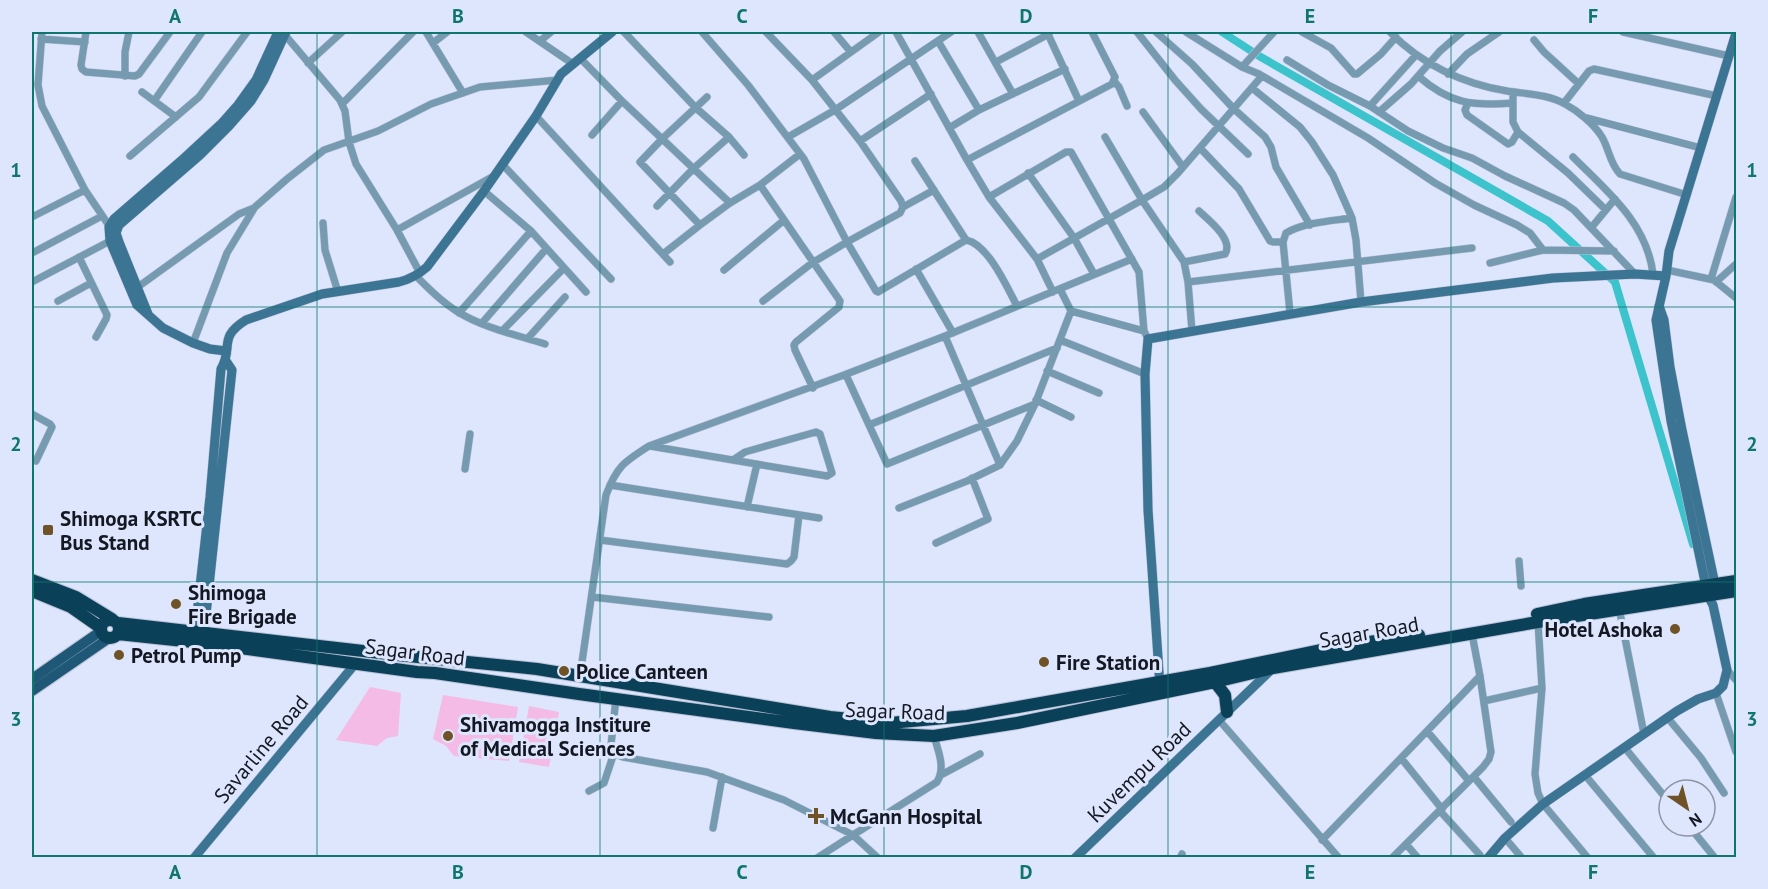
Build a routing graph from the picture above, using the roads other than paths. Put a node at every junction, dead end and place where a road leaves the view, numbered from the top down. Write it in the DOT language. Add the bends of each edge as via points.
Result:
graph roads {
  1 [pos="86,32"];
  2 [pos="129,32"];
  3 [pos="170,32"];
  4 [pos="202,32"];
  5 [pos="247,32"];
  6 [pos="342,32"];
  7 [pos="413,32"];
  8 [pos="426,32"];
  9 [pos="447,32"];
  10 [pos="526,32"];
  11 [pos="551,32"];
  12 [pos="612,32"];
  13 [pos="624,32"];
  14 [pos="702,32"];
  15 [pos="834,32"];
  16 [pos="879,32"];
  17 [pos="896,32"];
  18 [pos="951,32"];
  19 [pos="978,32"];
  20 [pos="1092,32"];
  21 [pos="1137,32"];
  22 [pos="1156,32"];
  23 [pos="1186,32"];
  24 [pos="1274,32"];
  25 [pos="1304,32"];
  26 [pos="1462,32"];
  27 [pos="1499,32"];
  28 [pos="1623,32"];
  29 [pos="283,33"];
  30 [pos="769,33"];
  31 [pos="1048,33"];
  32 [pos="1737,33"];
  33 [pos="1393,34"];
  34 [pos="42,35"];
  35 [pos="1534,40"];
  36 [pos="540,41"];
  37 [pos="938,41"];
  38 [pos="85,42"];
  39 [pos="433,43"];
  40 [pos="850,51"];
  41 [pos="1416,55"];
  42 [pos="1730,56"];
  43 [pos="911,57"];
  44 [pos="1287,60"];
  45 [pos="577,61"];
  46 [pos="996,62"];
  47 [pos="308,63"];
  48 [pos="1430,63"];
  49 [pos="1245,64"];
  50 [pos="1065,69"];
  51 [pos="1448,74"];
  52 [pos="125,76"];
  53 [pos="1261,76"];
  54 [pos="1418,76"];
  55 [pos="558,80"];
  56 [pos="812,80"];
  57 [pos="1114,81"];
  58 [pos="1579,84"];
  59 [pos="1252,88"];
  60 [pos="142,92"];
  61 [pos="1513,92"];
  62 [pos="463,93"];
  63 [pos="931,94"];
  64 [pos="1013,94"];
  65 [pos="707,96"];
  66 [pos="1717,96"];
  67 [pos="154,101"];
  68 [pos="622,101"];
  69 [pos="1079,101"];
  70 [pos="1468,103"];
  71 [pos="1513,103"];
  72 [pos="1564,103"];
  73 [pos="342,104"];
  74 [pos="1127,106"];
  75 [pos="1370,106"];
  76 [pos="696,108"];
  77 [pos="1234,109"];
  78 [pos="835,110"];
  79 [pos="979,110"];
  80 [pos="1143,112"];
  81 [pos="1379,112"];
  82 [pos="536,116"];
  83 [pos="176,117"];
  84 [pos="1584,118"];
  85 [pos="1219,125"];
  86 [pos="949,128"];
  87 [pos="1518,132"];
  88 [pos="592,135"];
  89 [pos="729,137"];
  90 [pos="788,137"];
  91 [pos="1105,137"];
  92 [pos="663,138"];
  93 [pos="860,141"];
  94 [pos="349,142"];
  95 [pos="1200,148"];
  96 [pos="1701,148"];
  97 [pos="800,154"];
  98 [pos="1248,154"];
  99 [pos="744,155"];
  100 [pos="130,156"];
  101 [pos="1573,157"];
  102 [pos="967,160"];
  103 [pos="915,161"];
  104 [pos="502,164"];
  105 [pos="1183,167"];
  106 [pos="694,168"];
  107 [pos="1028,173"];
  108 [pos="494,176"];
  109 [pos="760,185"];
  110 [pos="85,190"];
  111 [pos="934,190"];
  112 [pos="484,191"];
  113 [pos="669,194"];
  114 [pos="1686,195"];
  115 [pos="1737,196"];
  116 [pos="989,197"];
  117 [pos="1615,199"];
  118 [pos="1142,200"];
  119 [pos="730,203"];
  120 [pos="657,206"];
  121 [pos="255,207"];
  122 [pos="903,207"];
  123 [pos="1606,210"];
  124 [pos="1199,211"];
  125 [pos="1734,211"];
  126 [pos="102,216"];
  127 [pos="32,217"];
  128 [pos="1109,218"];
  129 [pos="1352,218"];
  130 [pos="783,221"];
  131 [pos="323,224"];
  132 [pos="700,225"];
  133 [pos="1310,225"];
  134 [pos="1591,228"];
  135 [pos="113,230"];
  136 [pos="397,230"];
  137 [pos="531,231"];
  138 [pos="1074,238"];
  139 [pos="966,240"];
  140 [pos="110,241"];
  141 [pos="847,242"];
  142 [pos="1283,242"];
  143 [pos="1472,248"];
  144 [pos="546,249"];
  145 [pos="1543,250"];
  146 [pos="1614,251"];
  147 [pos="32,253"];
  148 [pos="663,254"];
  149 [pos="79,257"];
  150 [pos="1037,259"];
  151 [pos="1132,259"];
  152 [pos="1357,261"];
  153 [pos="670,262"];
  154 [pos="1184,262"];
  155 [pos="812,263"];
  156 [pos="1490,263"];
  157 [pos="1737,264"];
  158 [pos="564,268"];
  159 [pos="916,269"];
  160 [pos="724,270"];
  161 [pos="1285,270"];
  162 [pos="1666,273"];
  163 [pos="418,274"];
  164 [pos="1094,274"];
  165 [pos="1635,274"];
  166 [pos="1653,274"];
  167 [pos="611,279"];
  168 [pos="1714,280"];
  169 [pos="32,282"];
  170 [pos="1188,282"];
  171 [pos="91,283"];
  172 [pos="134,290"];
  173 [pos="1056,290"];
  174 [pos="338,292"];
  175 [pos="586,292"];
  176 [pos="565,297"];
  177 [pos="1737,298"];
  178 [pos="58,301"];
  179 [pos="763,301"];
  180 [pos="1360,302"];
  181 [pos="1017,306"];
  182 [pos="1071,310"];
  183 [pos="459,313"];
  184 [pos="1290,313"];
  185 [pos="482,323"];
  186 [pos="503,330"];
  187 [pos="1192,331"];
  188 [pos="949,334"];
  189 [pos="1146,335"];
  190 [pos="96,337"];
  191 [pos="528,338"];
  192 [pos="1060,340"];
  193 [pos="193,343"];
  194 [pos="545,344"];
  195 [pos="1057,348"];
  196 [pos="226,351"];
  197 [pos="1047,371"];
  198 [pos="1145,374"];
  199 [pos="846,375"];
  200 [pos="966,386"];
  201 [pos="813,388"];
  202 [pos="1099,393"];
  203 [pos="1035,402"];
  204 [pos="32,414"];
  205 [pos="1071,417"];
  206 [pos="868,425"];
  207 [pos="982,425"];
  208 [pos="470,434"];
  209 [pos="649,446"];
  210 [pos="734,460"];
  211 [pos="36,461"];
  212 [pos="757,464"];
  213 [pos="1000,465"];
  214 [pos="465,469"];
  215 [pos="972,478"];
  216 [pos="610,485"];
  217 [pos="747,507"];
  218 [pos="899,508"];
  219 [pos="799,515"];
  220 [pos="819,518"];
  221 [pos="600,540"];
  222 [pos="936,543"];
  223 [pos="1519,561"];
  224 [pos="32,580"];
  225 [pos="1737,581"];
  226 [pos="1521,586"];
  227 [pos="32,591"];
  228 [pos="1737,591"];
  229 [pos="1711,593"];
  230 [pos="592,597"];
  231 [pos="1619,608"];
  232 [pos="769,617"];
  233 [pos="1538,622"];
  234 [pos="110,629"];
  235 [pos="200,632"];
  236 [pos="1472,634"];
  237 [pos="1277,663"];
  238 [pos="355,664"];
  239 [pos="1727,670"];
  240 [pos="580,676"];
  241 [pos="1480,676"];
  242 [pos="32,680"];
  243 [pos="1737,680"];
  244 [pos="1215,682"];
  245 [pos="1160,687"];
  246 [pos="1542,688"];
  247 [pos="32,691"];
  248 [pos="1716,693"];
  249 [pos="616,698"];
  250 [pos="1484,701"];
  251 [pos="1223,716"];
  252 [pos="1667,717"];
  253 [pos="1427,731"];
  254 [pos="1644,734"];
  255 [pos="934,736"];
  256 [pos="1625,748"];
  257 [pos="614,753"];
  258 [pos="1737,753"];
  259 [pos="980,754"];
  260 [pos="1401,758"];
  261 [pos="941,775"];
  262 [pos="1586,775"];
  263 [pos="722,777"];
  264 [pos="1472,779"];
  265 [pos="1657,787"];
  266 [pos="589,791"];
  267 [pos="1724,793"];
  268 [pos="1544,804"];
  269 [pos="1441,810"];
  270 [pos="1511,822"];
  271 [pos="713,828"];
  272 [pos="853,835"];
  273 [pos="1505,838"];
  274 [pos="1699,838"];
  275 [pos="1322,840"];
  276 [pos="1406,844"];
  277 [pos="1484,856"];
  278 [pos="1079,857"];
  279 [pos="194,858"];
  280 [pos="817,858"];
  281 [pos="878,858"];
  282 [pos="1339,858"];
  283 [pos="1392,858"];
  284 [pos="1418,858"];
  285 [pos="1522,858"];
  286 [pos="1588,858"];
  287 [pos="1653,858"];
  288 [pos="1715,858"];
  1 -- 38 [label="street"];
  2 -- 52 [label="street"];
  3 -- 52 [label="street" via="140,74"];
  4 -- 67 [label="street"];
  5 -- 83 [label="street" via="202,94"];
  6 -- 47 [label="street"];
  7 -- 73 [label="street"];
  8 -- 39 [label="street"];
  9 -- 39 [label="street"];
  10 -- 36 [label="street"];
  11 -- 36 [label="street"];
  12 -- 45 [label="street"];
  13 -- 76 [label="street"];
  14 -- 90 [label="street"];
  15 -- 40 [label="street"];
  16 -- 40 [label="street"];
  17 -- 43 [label="street"];
  18 -- 37 [label="street"];
  19 -- 46 [label="street"];
  20 -- 57 [label="street"];
  21 -- 85 [label="street" via="1175,80"];
  22 -- 77 [label="street"];
  23 -- 49 [label="street"];
  24 -- 49 [label="street"];
  25 -- 33 [label="street" via="1331,48 1355,74 1381,54"];
  26 -- 48 [label="street"];
  27 -- 51 [label="street" via="1467,54"];
  28 -- 42 [label="street"];
  29 -- 47 [label="street"];
  29 -- 135 [label="street" via="251,101 200,155"];
  30 -- 56 [label="street"];
  31 -- 46 [label="street"];
  31 -- 50 [label="street"];
  32 -- 42 [label="street"];
  33 -- 41 [label="street"];
  34 -- 38 [label="street"];
  34 -- 110 [label="street" via="38,85 42,106"];
  35 -- 58 [label="street"];
  36 -- 45 [label="street"];
  37 -- 43 [label="street"];
  37 -- 79 [label="street"];
  38 -- 52 [label="street" via="82,69"];
  39 -- 62 [label="street"];
  40 -- 56 [label="street"];
  41 -- 48 [label="street"];
  41 -- 75 [label="street"];
  42 -- 66 [label="street"];
  43 -- 63 [label="street"];
  43 -- 78 [label="street"];
  44 -- 75 [label="street"];
  45 -- 55 [label="street"];
  45 -- 68 [label="street"];
  46 -- 64 [label="street"];
  47 -- 73 [label="street"];
  48 -- 51 [label="street"];
  48 -- 54 [label="street"];
  49 -- 53 [label="street"];
  50 -- 64 [label="street"];
  50 -- 69 [label="street"];
  51 -- 61 [label="street"];
  53 -- 59 [label="street"];
  53 -- 145 [label="street" via="1368,138 1435,183 1523,229"];
  54 -- 70 [label="street" via="1449,98"];
  54 -- 81 [label="street"];
  55 -- 62 [label="street" via="480,87"];
  55 -- 82 [label="street"];
  56 -- 78 [label="street"];
  57 -- 69 [label="street"];
  57 -- 74 [label="street"];
  58 -- 66 [label="street" via="1594,69"];
  58 -- 72 [label="street"];
  59 -- 77 [label="street"];
  59 -- 129 [label="street" via="1300,127 1312,142 1333,175"];
  60 -- 67 [label="street"];
  61 -- 71 [label="street"];
  61 -- 72 [label="street"];
  62 -- 94 [label="street"];
  63 -- 86 [label="street"];
  63 -- 93 [label="street"];
  64 -- 79 [label="street"];
  65 -- 76 [label="street"];
  66 -- 96 [label="street"];
  67 -- 83 [label="street"];
  68 -- 88 [label="street"];
  68 -- 92 [label="street"];
  69 -- 102 [label="street"];
  70 -- 71 [label="street"];
  70 -- 87 [label="street" via="1467,115 1508,144"];
  71 -- 87 [label="street" via="1513,122"];
  72 -- 84 [label="street"];
  73 -- 94 [label="street"];
  75 -- 81 [label="street"];
  76 -- 89 [label="street"];
  76 -- 92 [label="street"];
  77 -- 85 [label="street"];
  77 -- 133 [label="street" via="1268,142 1276,167"];
  78 -- 90 [label="street"];
  78 -- 93 [label="street"];
  79 -- 86 [label="street"];
  80 -- 105 [label="street"];
  81 -- 134 [label="street" via="1408,131 1564,203"];
  82 -- 104 [label="street"];
  82 -- 148 [label="street"];
  83 -- 100 [label="street"];
  84 -- 96 [label="street"];
  84 -- 114 [label="street" via="1602,137 1620,174"];
  85 -- 95 [label="street"];
  85 -- 98 [label="street"];
  86 -- 102 [label="street"];
  87 -- 123 [label="street"];
  89 -- 99 [label="street"];
  89 -- 106 [label="street"];
  90 -- 97 [label="street"];
  91 -- 118 [label="street"];
  92 -- 106 [label="street"];
  92 -- 113 [label="street" via="640,162"];
  93 -- 122 [label="street"];
  94 -- 121 [label="street" via="324,150"];
  94 -- 136 [label="street" via="356,164"];
  95 -- 105 [label="street"];
  95 -- 142 [label="street" via="1239,189 1270,241"];
  96 -- 114 [label="street"];
  97 -- 109 [label="street"];
  97 -- 141 [label="street"];
  101 -- 117 [label="street"];
  102 -- 116 [label="street"];
  103 -- 111 [label="street"];
  104 -- 108 [label="street"];
  104 -- 167 [label="street"];
  105 -- 118 [label="street" via="1164,187"];
  106 -- 113 [label="street"];
  106 -- 119 [label="street"];
  107 -- 116 [label="street"];
  107 -- 128 [label="street" via="1071,152"];
  107 -- 138 [label="street"];
  108 -- 112 [label="street"];
  108 -- 136 [label="street"];
  109 -- 119 [label="street"];
  109 -- 130 [label="street"];
  110 -- 126 [label="street"];
  110 -- 127 [label="street"];
  111 -- 122 [label="street"];
  111 -- 139 [label="street"];
  112 -- 137 [label="street"];
  112 -- 163 [label="street"];
  113 -- 120 [label="street"];
  113 -- 132 [label="street"];
  114 -- 162 [label="street"];
  115 -- 125 [label="street"];
  116 -- 150 [label="street"];
  117 -- 123 [label="street"];
  117 -- 166 [label="street" via="1646,245"];
  118 -- 128 [label="street"];
  118 -- 154 [label="street"];
  119 -- 132 [label="street"];
  121 -- 172 [label="street" via="230,220"];
  121 -- 193 [label="street" via="227,253"];
  122 -- 141 [label="street" via="900,213"];
  123 -- 134 [label="street"];
  124 -- 154 [label="street" via="1221,233 1228,250 1225,254"];
  125 -- 168 [label="street"];
  126 -- 135 [label="street"];
  126 -- 147 [label="street"];
  128 -- 138 [label="street"];
  128 -- 151 [label="street"];
  129 -- 133 [label="street"];
  129 -- 152 [label="street"];
  130 -- 155 [label="street"];
  130 -- 160 [label="street"];
  131 -- 174 [label="street" via="325,250"];
  132 -- 148 [label="street"];
  133 -- 142 [label="street" via="1286,233"];
  134 -- 146 [label="street"];
  135 -- 140 [label="street"];
  135 -- 172 [label="street"];
  136 -- 163 [label="street"];
  137 -- 144 [label="street"];
  137 -- 183 [label="street"];
  138 -- 150 [label="street"];
  138 -- 164 [label="street"];
  139 -- 159 [label="street"];
  139 -- 181 [label="street" via="976,243 986,254"];
  140 -- 149 [label="street"];
  140 -- 172 [label="street"];
  141 -- 155 [label="street"];
  141 -- 159 [label="street" via="878,292"];
  142 -- 161 [label="street"];
  143 -- 152 [label="street"];
  144 -- 158 [label="street"];
  144 -- 185 [label="street"];
  145 -- 146 [label="street"];
  145 -- 156 [label="street"];
  146 -- 165 [label="street"];
  148 -- 153 [label="street"];
  149 -- 169 [label="street"];
  149 -- 171 [label="street"];
  150 -- 173 [label="street"];
  151 -- 164 [label="street"];
  151 -- 189 [label="street" via="1139,273"];
  152 -- 161 [label="street"];
  152 -- 180 [label="street"];
  154 -- 170 [label="street"];
  155 -- 179 [label="street"];
  155 -- 201 [label="street" via="840,301 839,307 794,345"];
  157 -- 168 [label="street"];
  158 -- 175 [label="street"];
  158 -- 186 [label="street"];
  159 -- 188 [label="street"];
  161 -- 170 [label="street"];
  161 -- 184 [label="street"];
  162 -- 166 [label="street"];
  162 -- 168 [label="street"];
  162 -- 229 [label="street" via="1656,320 1671,421"];
  163 -- 174 [label="street" via="399,282"];
  163 -- 183 [label="street" via="439,299"];
  164 -- 173 [label="street"];
  165 -- 166 [label="street"];
  165 -- 180 [label="street" via="1553,278"];
  168 -- 177 [label="street"];
  170 -- 187 [label="street"];
  171 -- 178 [label="street"];
  171 -- 190 [label="street" via="107,315"];
  172 -- 193 [label="street" via="148,315"];
  173 -- 181 [label="street"];
  173 -- 182 [label="street"];
  174 -- 196 [label="street" via="246,320 228,336"];
  176 -- 191 [label="street"];
  180 -- 184 [label="street"];
  181 -- 188 [label="street"];
  182 -- 189 [label="street"];
  182 -- 192 [label="street"];
  183 -- 185 [label="street"];
  184 -- 187 [label="street"];
  185 -- 186 [label="street"];
  186 -- 191 [label="street"];
  187 -- 189 [label="street"];
  188 -- 199 [label="street"];
  188 -- 200 [label="street"];
  189 -- 198 [label="street"];
  191 -- 194 [label="street"];
  192 -- 195 [label="street"];
  192 -- 198 [label="street"];
  193 -- 196 [label="street"];
  195 -- 197 [label="street"];
  195 -- 200 [label="street"];
  196 -- 235 [label="street" via="221,369"];
  197 -- 202 [label="street"];
  197 -- 203 [label="street"];
  198 -- 245 [label="street" via="1148,510"];
  199 -- 201 [label="street"];
  199 -- 206 [label="street"];
  200 -- 206 [label="street"];
  200 -- 207 [label="street"];
  201 -- 209 [label="street"];
  203 -- 205 [label="street"];
  203 -- 207 [label="street"];
  203 -- 213 [label="street" via="1017,441"];
  204 -- 211 [label="street" via="52,427"];
  206 -- 207 [label="street" via="887,464"];
  207 -- 213 [label="street"];
  208 -- 214 [label="street"];
  209 -- 210 [label="street"];
  209 -- 216 [label="street" via="626,460"];
  210 -- 212 [label="street"];
  210 -- 212 [label="street" via="745,453 816,432 832,473 828,476"];
  212 -- 217 [label="street"];
  213 -- 215 [label="street"];
  215 -- 218 [label="street"];
  215 -- 222 [label="street" via="988,519"];
  216 -- 217 [label="street"];
  216 -- 221 [label="street"];
  217 -- 219 [label="street"];
  219 -- 220 [label="street"];
  219 -- 221 [label="street" via="794,557 787,564"];
  221 -- 230 [label="street"];
  223 -- 226 [label="street"];
  224 -- 234 [label="highway" via="76,597"];
  225 -- 229 [label="highway, Sagar Road"];
  227 -- 234 [label="highway"];
  228 -- 229 [label="highway, Sagar Road"];
  229 -- 231 [label="highway, Sagar Road"];
  229 -- 237 [label="highway, Sagar Road" via="1584,604 1341,646"];
  229 -- 239 [label="street"];
  230 -- 232 [label="street"];
  230 -- 240 [label="street"];
  231 -- 233 [label="highway, Sagar Road"];
  231 -- 254 [label="street"];
  233 -- 236 [label="highway, Sagar Road"];
  233 -- 246 [label="street"];
  234 -- 235 [label="highway, Sagar Road"];
  234 -- 238 [label="highway, Sagar Road"];
  234 -- 242 [label="main road"];
  234 -- 247 [label="main road"];
  235 -- 240 [label="highway, Sagar Road"];
  236 -- 237 [label="highway, Sagar Road"];
  236 -- 241 [label="street"];
  237 -- 244 [label="highway, Sagar Road"];
  237 -- 245 [label="highway, Sagar Road"];
  237 -- 251 [label="street, Kuvempu Road"];
  238 -- 249 [label="highway, Sagar Road"];
  238 -- 279 [label="street, Savarline Road"];
  239 -- 243 [label="street"];
  239 -- 248 [label="street" via="1723,686"];
  240 -- 245 [label="highway, Sagar Road" via="830,717 890,723 967,716"];
  241 -- 250 [label="street"];
  241 -- 253 [label="street"];
  244 -- 245 [label="highway, Sagar Road"];
  244 -- 251 [label="highway" via="1225,695"];
  245 -- 255 [label="highway, Sagar Road" via="1017,723"];
  246 -- 250 [label="street"];
  246 -- 268 [label="street" via="1535,774"];
  248 -- 252 [label="street"];
  248 -- 258 [label="street"];
  249 -- 255 [label="highway, Sagar Road" via="876,733"];
  249 -- 257 [label="street" via="611,746"];
  250 -- 264 [label="street" via="1490,759"];
  251 -- 275 [label="street"];
  251 -- 278 [label="street, Kuvempu Road"];
  252 -- 254 [label="street"];
  252 -- 267 [label="street"];
  253 -- 260 [label="street"];
  253 -- 264 [label="street"];
  254 -- 256 [label="street"];
  255 -- 261 [label="street"];
  256 -- 262 [label="street"];
  256 -- 265 [label="street"];
  257 -- 263 [label="street"];
  257 -- 266 [label="street" via="604,783"];
  259 -- 261 [label="street"];
  260 -- 269 [label="street"];
  260 -- 275 [label="street"];
  261 -- 272 [label="street" via="937,782"];
  262 -- 268 [label="street"];
  262 -- 287 [label="street"];
  263 -- 271 [label="street"];
  263 -- 272 [label="street" via="784,800"];
  264 -- 269 [label="street"];
  264 -- 270 [label="street"];
  268 -- 273 [label="street"];
  268 -- 286 [label="street"];
  269 -- 276 [label="street"];
  269 -- 277 [label="street"];
  272 -- 280 [label="street"];
  272 -- 281 [label="street"];
  273 -- 277 [label="street"];
  273 -- 285 [label="street"];
  274 -- 288 [label="street"];
  275 -- 282 [label="street"];
  276 -- 283 [label="street"];
  276 -- 284 [label="street"];
}
